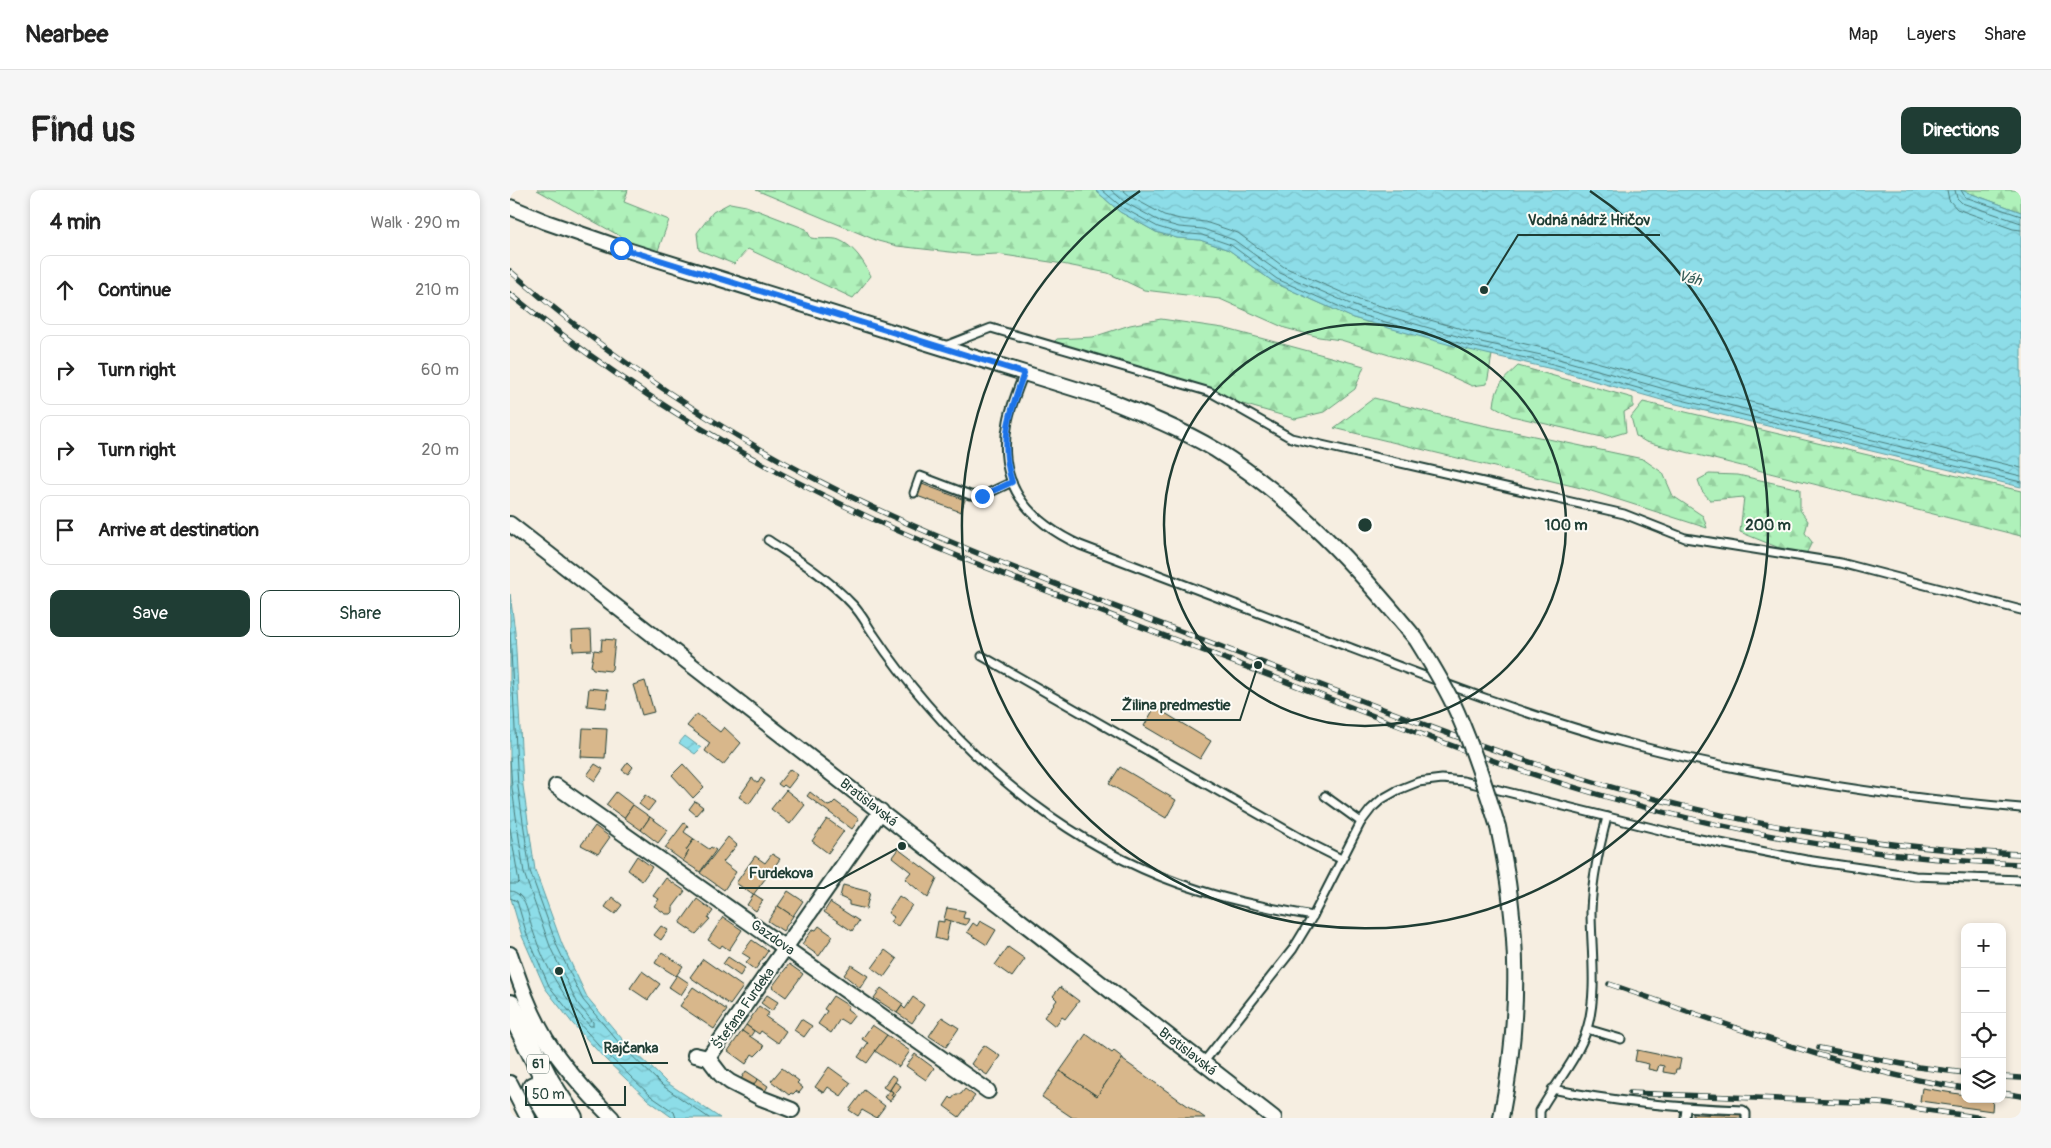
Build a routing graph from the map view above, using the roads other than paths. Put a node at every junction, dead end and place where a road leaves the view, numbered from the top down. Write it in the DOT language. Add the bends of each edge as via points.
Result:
graph roads {
  1 [pos="510,207"];
  2 [pos="943,347"];
  3 [pos="1024,373"];
  4 [pos="1012,482"];
  5 [pos="914,493"];
  6 [pos="511,524"];
  7 [pos="768,540"];
  8 [pos="2021,610"];
  9 [pos="982,656"];
  10 [pos="556,786"];
  11 [pos="1325,796"];
  12 [pos="2021,808"];
  13 [pos="881,812"];
  14 [pos="1607,817"];
  15 [pos="1361,822"];
  16 [pos="1341,859"];
  17 [pos="2021,880"];
  18 [pos="1313,916"];
  19 [pos="786,946"];
  20 [pos="510,954"];
  21 [pos="510,1006"];
  22 [pos="1587,1029"];
  23 [pos="1621,1039"];
  24 [pos="510,1043"];
  25 [pos="1203,1063"];
  26 [pos="1552,1089"];
  27 [pos="512,1091"];
  28 [pos="988,1091"];
  29 [pos="1686,1109"];
  30 [pos="792,1110"];
  31 [pos="528,1118"];
  32 [pos="552,1118"];
  33 [pos="571,1118"];
  34 [pos="612,1118"];
  35 [pos="1274,1118"];
  36 [pos="1501,1118"];
  37 [pos="1540,1118"];
  38 [pos="1685,1118"];
  39 [pos="1746,1118"];
  1 -- 2 [label="street" via="621,248"];
  2 -- 3 [label="street"];
  2 -- 8 [label="lane" via="991,328 1210,392 1292,438 1624,514 1685,538 1841,564"];
  3 -- 4 [label="lane" via="1006,434 1007,463"];
  3 -- 36 [label="street, bridge" via="1141,413 1215,450 1250,473 1320,530 1416,639 1457,711 1484,779 1498,827 1512,903 1517,980 1512,1050"];
  4 -- 5 [label="lane" via="982,496 970,495 920,476"];
  4 -- 12 [label="lane" via="1037,519 1080,545 1449,686 1529,713 1627,742 1780,777 1884,794"];
  6 -- 13 [label="street, Bratislavská"];
  7 -- 18 [label="lane" via="814,571 853,604 927,704 966,747 1032,803 1090,842 1149,872 1243,903"];
  9 -- 16 [label="lane"];
  10 -- 19 [label="street, Gazdova"];
  11 -- 15 [label="lane"];
  13 -- 19 [label="street, Štefana Furdeka"];
  13 -- 25 [label="street, Bratislavská"];
  14 -- 15 [label="lane" via="1462,781 1442,779 1418,782 1398,790 1382,799"];
  14 -- 17 [label="lane" via="1743,849 1806,860 1915,876"];
  14 -- 22 [label="lane" via="1594,873 1592,990"];
  15 -- 16 [label="lane"];
  16 -- 18 [label="lane"];
  18 -- 25 [label="lane" via="1293,949"];
  19 -- 28 [label="street, Gazdova"];
  19 -- 30 [label="street, Štefana Furdeka" via="702,1057 730,1082"];
  20 -- 34 [label="street" via="525,996 546,1039"];
  21 -- 33 [label="main road, 61" via="548,1082"];
  22 -- 23 [label="lane"];
  22 -- 26 [label="lane" via="1575,1055"];
  24 -- 32 [label="main road, 61"];
  25 -- 35 [label="street, Bratislavská"];
  26 -- 29 [label="lane"];
  26 -- 37 [label="lane" via="1540,1111"];
  27 -- 31 [label="street"];
  29 -- 38 [label="lane"];
  29 -- 39 [label="lane" via="1744,1110"];
}
